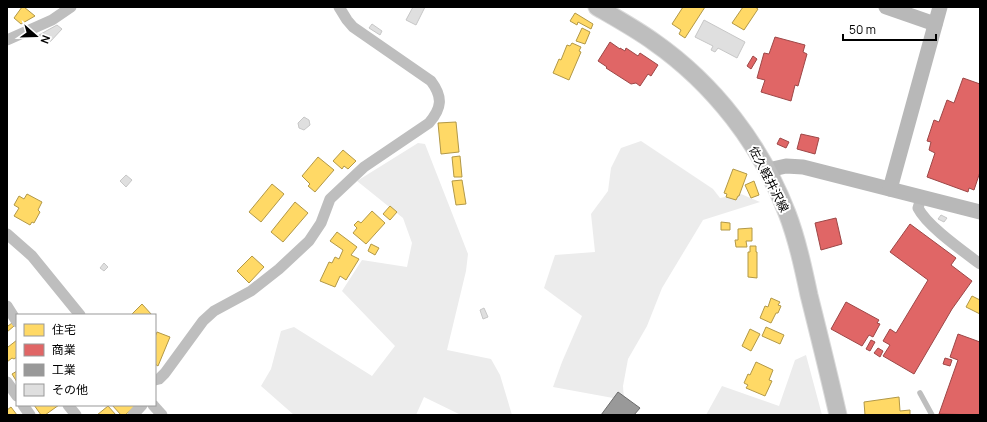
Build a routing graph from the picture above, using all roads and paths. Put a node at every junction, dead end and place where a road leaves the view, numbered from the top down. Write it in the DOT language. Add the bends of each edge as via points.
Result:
graph roads {
  1 [pos="71,7"];
  2 [pos="339,7"];
  3 [pos="597,7"];
  4 [pos="886,7"];
  5 [pos="940,7"];
  6 [pos="935,24"];
  7 [pos="7,40"];
  8 [pos="768,170"];
  9 [pos="890,189"];
  10 [pos="921,198"];
  11 [pos="980,212"];
  12 [pos="7,234"];
  13 [pos="980,264"];
  14 [pos="7,306"];
  15 [pos="79,314"];
  16 [pos="16,320"];
  17 [pos="156,379"];
  18 [pos="7,382"];
  19 [pos="920,393"];
  20 [pos="16,395"];
  21 [pos="24,406"];
  22 [pos="69,406"];
  23 [pos="141,406"];
  24 [pos="154,406"];
  25 [pos="30,415"];
  26 [pos="76,415"];
  27 [pos="133,415"];
  28 [pos="162,415"];
  29 [pos="838,415"];
  30 [pos="932,415"];
  1 -- 7 [label="street" via="52,20"];
  2 -- 17 [label="street" via="353,27 431,81 440,97 436,115 429,123 364,167 330,200 310,241 252,291 214,311 203,321 165,373"];
  3 -- 8 [label="main road, 佐久軽井沢線" via="655,42 702,82 740,127"];
  4 -- 6 [label="street"];
  5 -- 6 [label="street"];
  6 -- 9 [label="street"];
  8 -- 9 [label="street" via="786,166 803,167"];
  8 -- 29 [label="main road, 佐久軽井沢線" via="796,237"];
  9 -- 10 [label="street"];
  10 -- 11 [label="street"];
  10 -- 13 [label="street" via="918,208 922,214"];
  12 -- 15 [label="street" via="32,256"];
  14 -- 16 [label="street"];
  18 -- 20 [label="street"];
  19 -- 30 [label="lane"];
  21 -- 25 [label="street"];
  22 -- 26 [label="street"];
  23 -- 27 [label="street"];
  24 -- 28 [label="street"];
}
